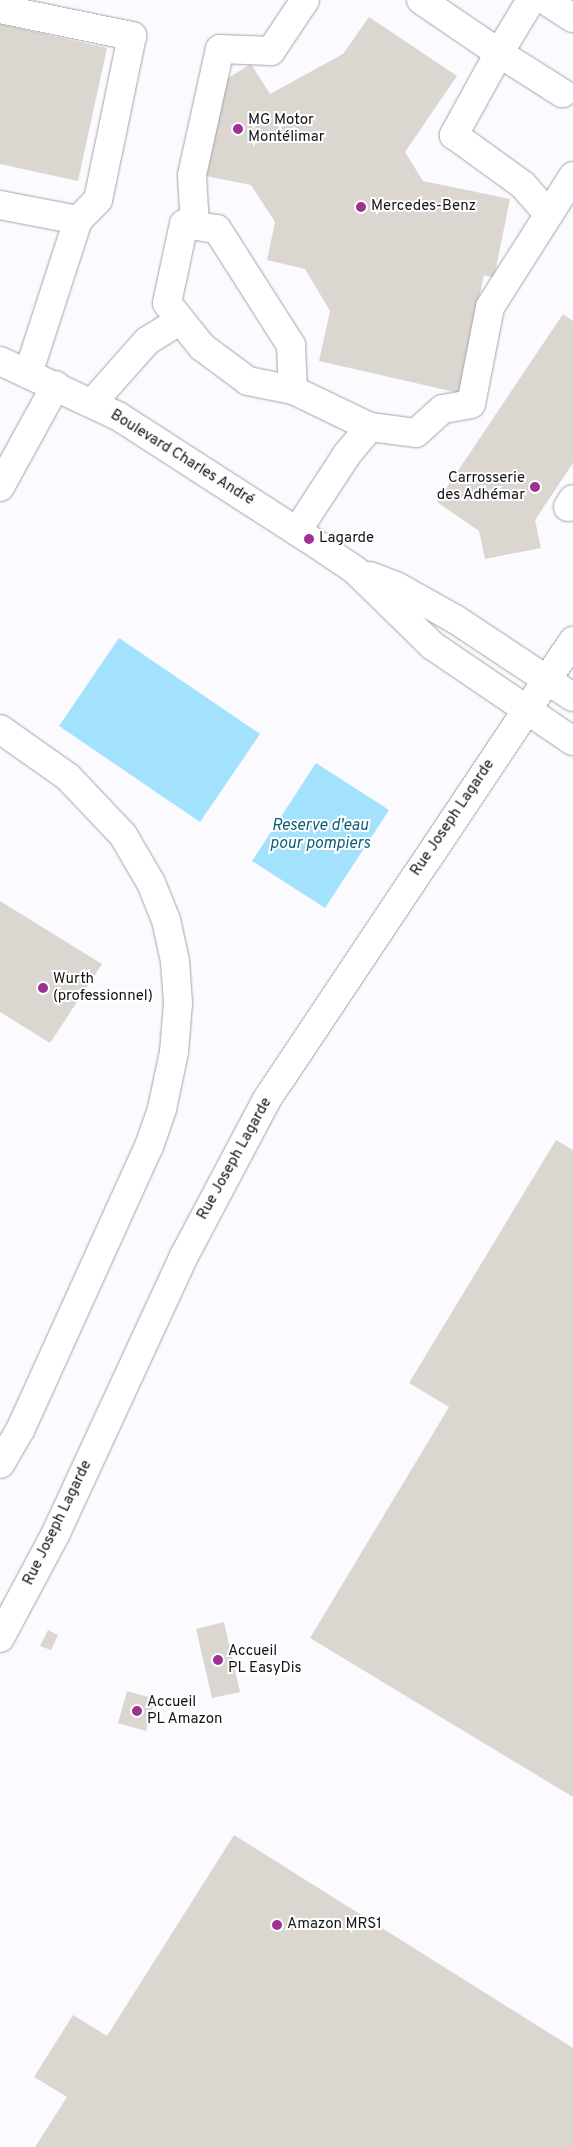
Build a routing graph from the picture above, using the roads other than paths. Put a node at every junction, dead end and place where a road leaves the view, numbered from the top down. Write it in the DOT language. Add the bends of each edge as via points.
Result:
graph roads {
  1 [pos="305,0"];
  2 [pos="420,0"];
  3 [pos="531,0"];
  4 [pos="545,0"];
  5 [pos="0,9"];
  6 [pos="573,18"];
  7 [pos="498,53"];
  8 [pos="562,93"];
  9 [pos="573,176"];
  10 [pos="0,205"];
  11 [pos="548,214"];
  12 [pos="78,220"];
  13 [pos="195,226"];
  14 [pos="180,320"];
  15 [pos="0,361"];
  16 [pos="28,374"];
  17 [pos="56,385"];
  18 [pos="293,390"];
  19 [pos="92,403"];
  20 [pos="370,427"];
  21 [pos="0,487"];
  22 [pos="297,531"];
  23 [pos="355,570"];
  24 [pos="573,641"];
  25 [pos="536,695"];
  26 [pos="573,696"];
  27 [pos="573,717"];
  28 [pos="0,730"];
  29 [pos="573,741"];
  30 [pos="0,1464"];
  31 [pos="0,1638"];
  1 -- 13 [label="street" via="271,50 220,48 192,175"];
  2 -- 7 [label="street"];
  3 -- 7 [label="street"];
  4 -- 6 [label="street"];
  5 -- 12 [label="street" via="132,36 98,200"];
  7 -- 8 [label="street"];
  7 -- 11 [label="street" via="454,134 523,185"];
  9 -- 11 [label="street"];
  10 -- 12 [label="street"];
  11 -- 20 [label="street" via="490,307 471,404 443,409 416,433"];
  12 -- 16 [label="street"];
  13 -- 14 [label="street" via="184,224 167,303"];
  13 -- 18 [label="street" via="217,229 291,345"];
  14 -- 18 [label="street" via="202,347 248,381"];
  14 -- 19 [label="street" via="147,341"];
  15 -- 16 [label="street, Boulevard Charles André"];
  16 -- 17 [label="street, Boulevard Charles André"];
  17 -- 19 [label="street, Boulevard Charles André"];
  17 -- 21 [label="street"];
  18 -- 20 [label="street"];
  19 -- 22 [label="street, Boulevard Charles André" via="118,416"];
  20 -- 22 [label="street" via="346,456"];
  22 -- 23 [label="street, Boulevard Charles André"];
  23 -- 25 [label="street, Boulevard Charles André" via="396,586 455,619"];
  23 -- 25 [label="street, Boulevard Charles André" via="433,646 460,645"];
  24 -- 25 [label="street, Rue Joseph Lagarde"];
  25 -- 26 [label="street, Boulevard Charles André"];
  25 -- 27 [label="street"];
  25 -- 29 [label="street, Boulevard Charles André"];
  25 -- 31 [label="street, Rue Joseph Lagarde" via="273,1092 224,1176 56,1533"];
  28 -- 30 [label="street" via="68,777 122,835 151,883 166,920 176,962 178,1003 172,1062 162,1109 149,1146 24,1421"];
}
